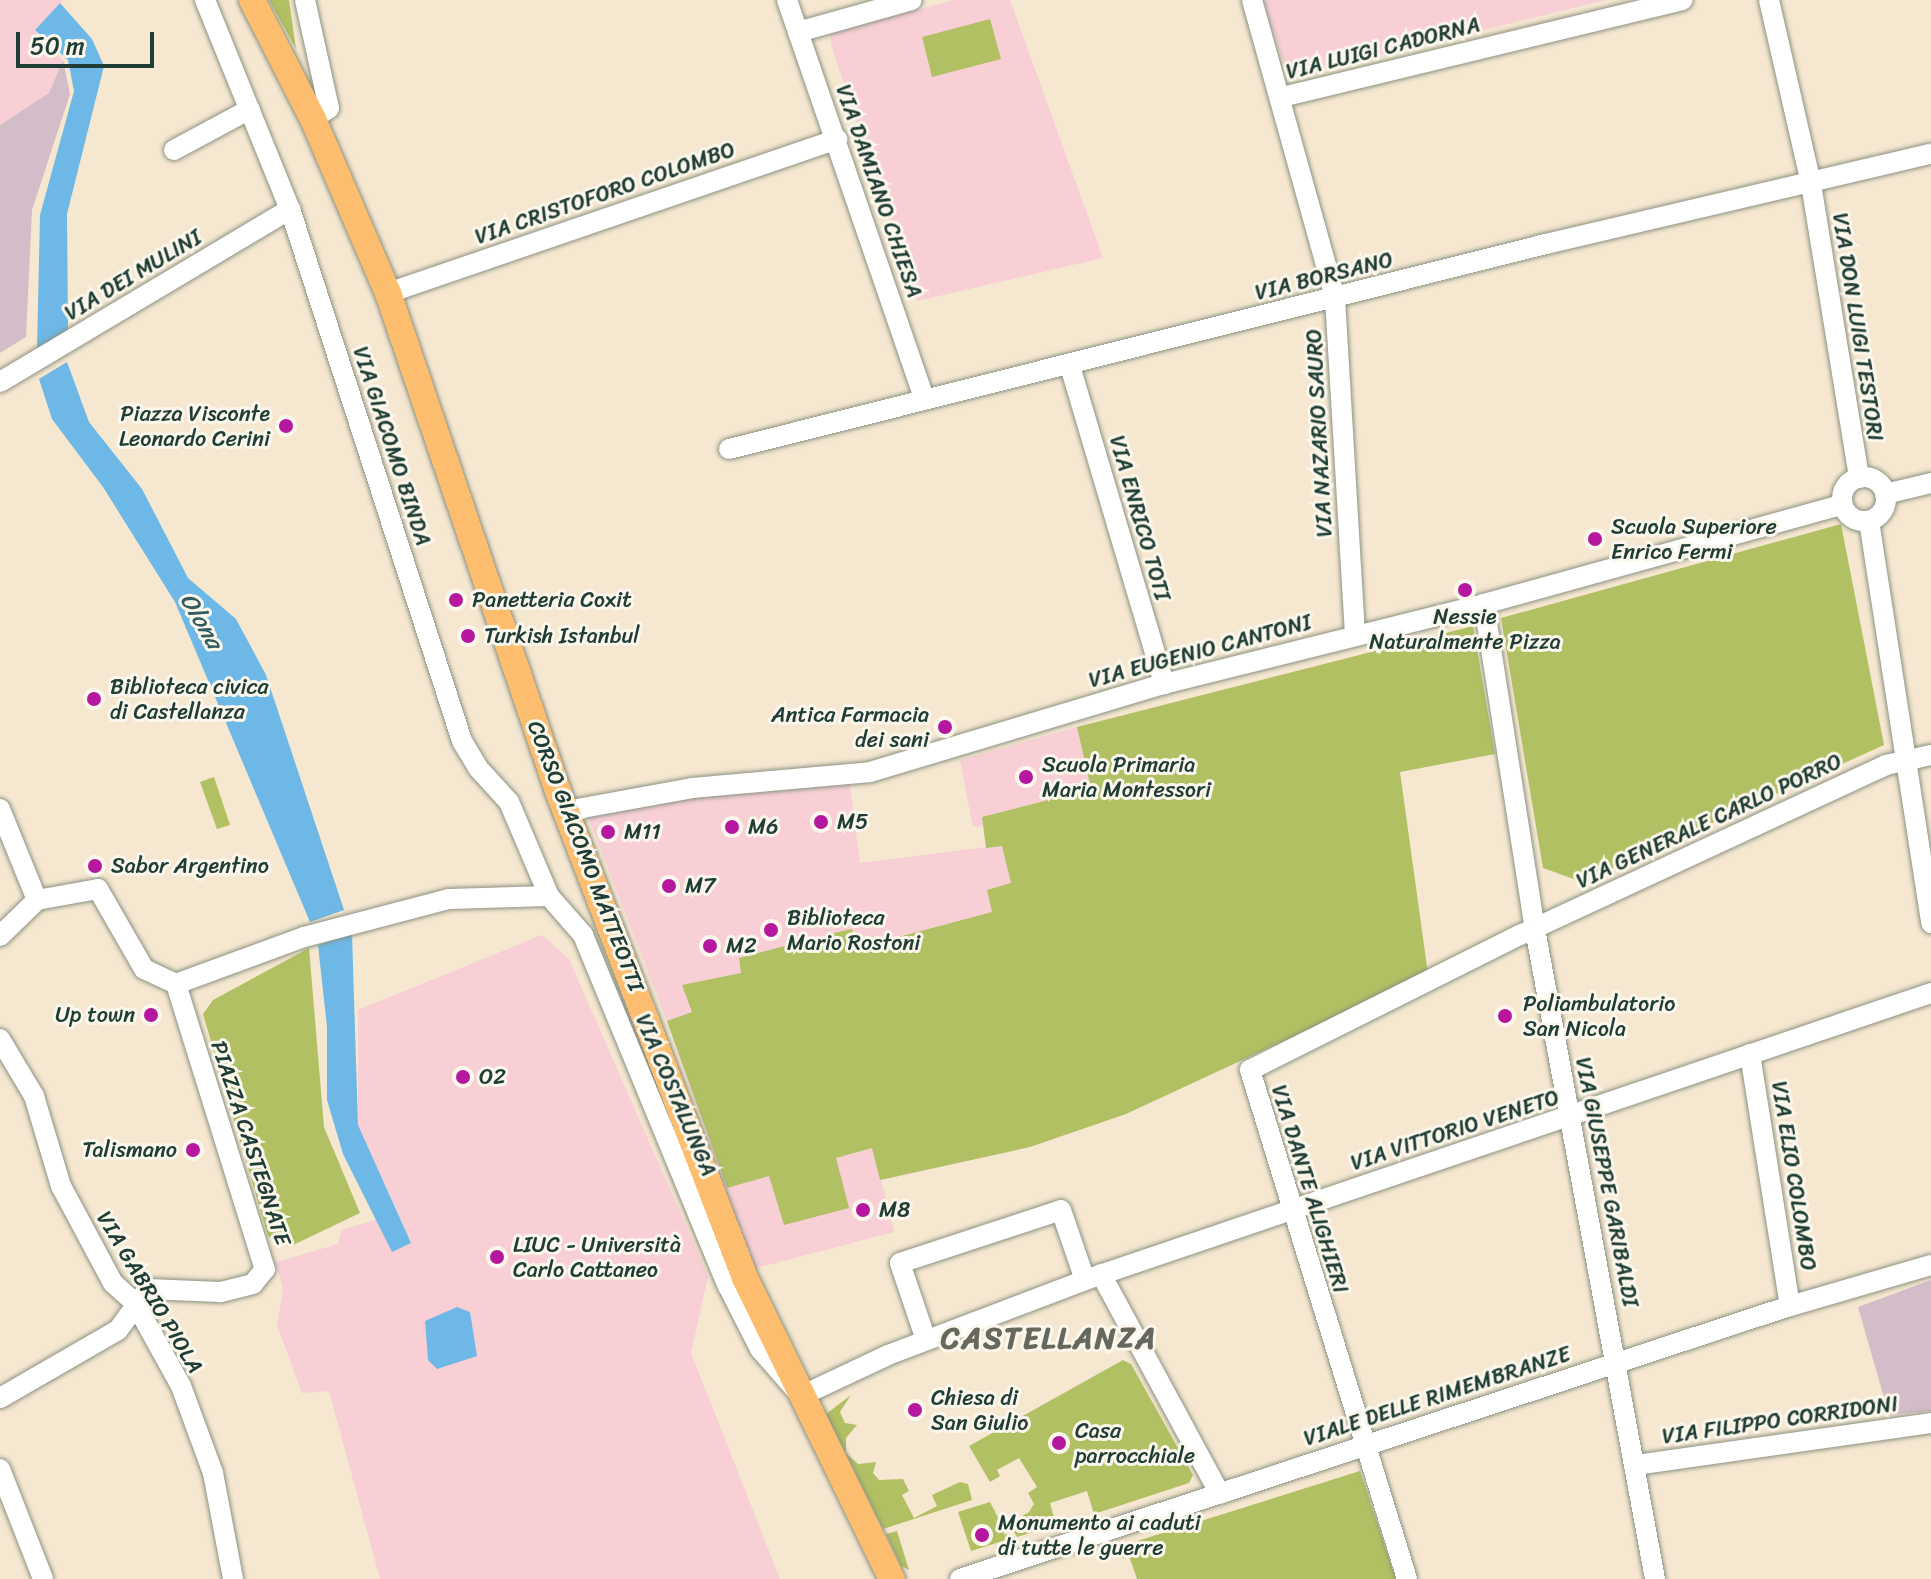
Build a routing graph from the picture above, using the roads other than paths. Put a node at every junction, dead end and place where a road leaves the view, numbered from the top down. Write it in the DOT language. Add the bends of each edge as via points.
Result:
graph roads {
  1 [pos="205,0"];
  2 [pos="252,0"];
  3 [pos="305,0"];
  4 [pos="787,0"];
  5 [pos="912,0"];
  6 [pos="1252,0"];
  7 [pos="1682,0"];
  8 [pos="1769,0"];
  9 [pos="798,32"];
  10 [pos="1282,97"];
  11 [pos="250,109"];
  12 [pos="313,119"];
  13 [pos="837,139"];
  14 [pos="174,150"];
  15 [pos="1931,154"];
  16 [pos="1811,184"];
  17 [pos="290,209"];
  18 [pos="388,293"];
  19 [pos="1335,298"];
  20 [pos="1070,366"];
  21 [pos="0,382"];
  22 [pos="924,399"];
  23 [pos="729,449"];
  24 [pos="1859,478"];
  25 [pos="1931,483"];
  26 [pos="1885,494"];
  27 [pos="1842,505"];
  28 [pos="1869,521"];
  29 [pos="1484,604"];
  30 [pos="1355,634"];
  31 [pos="1164,684"];
  32 [pos="1931,755"];
  33 [pos="1904,757"];
  34 [pos="0,809"];
  35 [pos="566,811"];
  36 [pos="549,896"];
  37 [pos="37,900"];
  38 [pos="1931,923"];
  39 [pos="1535,929"];
  40 [pos="0,936"];
  41 [pos="176,984"];
  42 [pos="1931,993"];
  43 [pos="0,1039"];
  44 [pos="1750,1054"];
  45 [pos="1569,1117"];
  46 [pos="1289,1210"];
  47 [pos="707,1232"];
  48 [pos="1931,1265"];
  49 [pos="1093,1277"];
  50 [pos="745,1278"];
  51 [pos="135,1303"];
  52 [pos="1790,1306"];
  53 [pos="926,1340"];
  54 [pos="1618,1363"];
  55 [pos="801,1396"];
  56 [pos="0,1398"];
  57 [pos="1931,1423"];
  58 [pos="1363,1444"];
  59 [pos="1636,1465"];
  60 [pos="0,1469"];
  61 [pos="1220,1494"];
  62 [pos="43,1579"];
  63 [pos="233,1579"];
  64 [pos="892,1579"];
  65 [pos="960,1579"];
  66 [pos="1407,1579"];
  67 [pos="1655,1579"];
  1 -- 11 [label="street, VIA GIACOMO BINDA"];
  2 -- 12 [label="main road, CORSO GIACOMO MATTEOTTI"];
  3 -- 12 [label="street" via="329,108"];
  4 -- 9 [label="street, VIA DAMIANO CHIESA"];
  5 -- 9 [label="street"];
  6 -- 10 [label="street, VIA NAZARIO SAURO"];
  7 -- 10 [label="street, VIA LUIGI CADORNA"];
  8 -- 16 [label="street, VIA DON LUIGI TESTORI"];
  9 -- 13 [label="street, VIA DAMIANO CHIESA"];
  10 -- 19 [label="street, VIA NAZARIO SAURO"];
  11 -- 14 [label="street"];
  11 -- 17 [label="street, VIA GIACOMO BINDA"];
  12 -- 18 [label="main road, CORSO GIACOMO MATTEOTTI"];
  13 -- 18 [label="street, VIA CRISTOFORO COLOMBO"];
  13 -- 22 [label="street, VIA DAMIANO CHIESA"];
  15 -- 16 [label="street, VIA BORSANO"];
  16 -- 19 [label="street, VIA BORSANO"];
  16 -- 24 [label="street, VIA DON LUIGI TESTORI"];
  17 -- 21 [label="street, VIA DEI MULINI"];
  17 -- 36 [label="street, VIA GIACOMO BINDA" via="462,741 509,802"];
  18 -- 35 [label="main road, CORSO GIACOMO MATTEOTTI"];
  19 -- 20 [label="street, VIA BORSANO"];
  19 -- 30 [label="street, VIA NAZARIO SAURO"];
  20 -- 22 [label="street, VIA BORSANO"];
  20 -- 31 [label="street, VIA ENRICO TOTI"];
  22 -- 23 [label="street, VIA BORSANO"];
  24 -- 26 [label="street" via="1875,481"];
  24 -- 27 [label="street" via="1845,488"];
  25 -- 26 [label="street"];
  26 -- 28 [label="street" via="1882,511"];
  27 -- 28 [label="street" via="1852,518"];
  27 -- 29 [label="street, VIA EUGENIO CANTONI"];
  28 -- 33 [label="street"];
  29 -- 30 [label="street, VIA EUGENIO CANTONI"];
  29 -- 39 [label="street, VIA GIUSEPPE GARIBALDI"];
  30 -- 31 [label="street, VIA EUGENIO CANTONI"];
  31 -- 35 [label="street, VIA EUGENIO CANTONI" via="870,772 692,788"];
  32 -- 33 [label="street"];
  33 -- 38 [label="street"];
  33 -- 39 [label="street, VIA GENERALE CARLO PORRO"];
  34 -- 37 [label="street"];
  35 -- 50 [label="main road, CORSO GIACOMO MATTEOTTI"];
  36 -- 41 [label="street" via="467,894 304,937"];
  36 -- 47 [label="street, VIA COSTALUNGA" via="583,935"];
  37 -- 40 [label="street"];
  37 -- 41 [label="street" via="98,889 144,969"];
  39 -- 45 [label="street, VIA GIUSEPPE GARIBALDI"];
  39 -- 46 [label="street, VIA DANTE ALIGHIERI" via="1250,1070"];
  41 -- 51 [label="street, PIAZZA CASTEGNATE" via="265,1269 245,1287 206,1292 154,1287"];
  42 -- 44 [label="street, VIA VITTORIO VENETO"];
  43 -- 51 [label="street, VIA GABRIO PIOLA" via="34,1096 61,1186 113,1283"];
  44 -- 45 [label="street, VIA VITTORIO VENETO"];
  44 -- 52 [label="street, VIA ELIO COLOMBO"];
  45 -- 46 [label="street, VIA VITTORIO VENETO"];
  45 -- 54 [label="street, VIA GIUSEPPE GARIBALDI"];
  46 -- 49 [label="street, VIA VITTORIO VENETO"];
  46 -- 58 [label="street, VIA DANTE ALIGHIERI"];
  47 -- 50 [label="street, VIA COSTALUNGA"];
  47 -- 55 [label="street, VIA COSTALUNGA" via="760,1349"];
  48 -- 52 [label="street, VIALE DELLE RIMEMBRANZE"];
  49 -- 53 [label="street, VIA VITTORIO VENETO"];
  49 -- 53 [label="street" via="1061,1210 900,1263"];
  49 -- 61 [label="street"];
  50 -- 55 [label="main road, CORSO GIACOMO MATTEOTTI"];
  51 -- 56 [label="street" via="118,1330"];
  51 -- 63 [label="street, VIA GABRIO PIOLA" via="181,1386 213,1473"];
  52 -- 54 [label="street, VIALE DELLE RIMEMBRANZE"];
  53 -- 55 [label="street, VIA VITTORIO VENETO"];
  54 -- 58 [label="street, VIALE DELLE RIMEMBRANZE"];
  54 -- 59 [label="street, VIA GIUSEPPE GARIBALDI"];
  55 -- 64 [label="main road, CORSO GIACOMO MATTEOTTI"];
  57 -- 59 [label="street, VIA FILIPPO CORRIDONI"];
  58 -- 61 [label="street, VIALE DELLE RIMEMBRANZE"];
  58 -- 66 [label="street, VIA DANTE ALIGHIERI"];
  59 -- 67 [label="street, VIA GIUSEPPE GARIBALDI"];
  60 -- 62 [label="street"];
  61 -- 65 [label="street, VIALE DELLE RIMEMBRANZE"];
}
